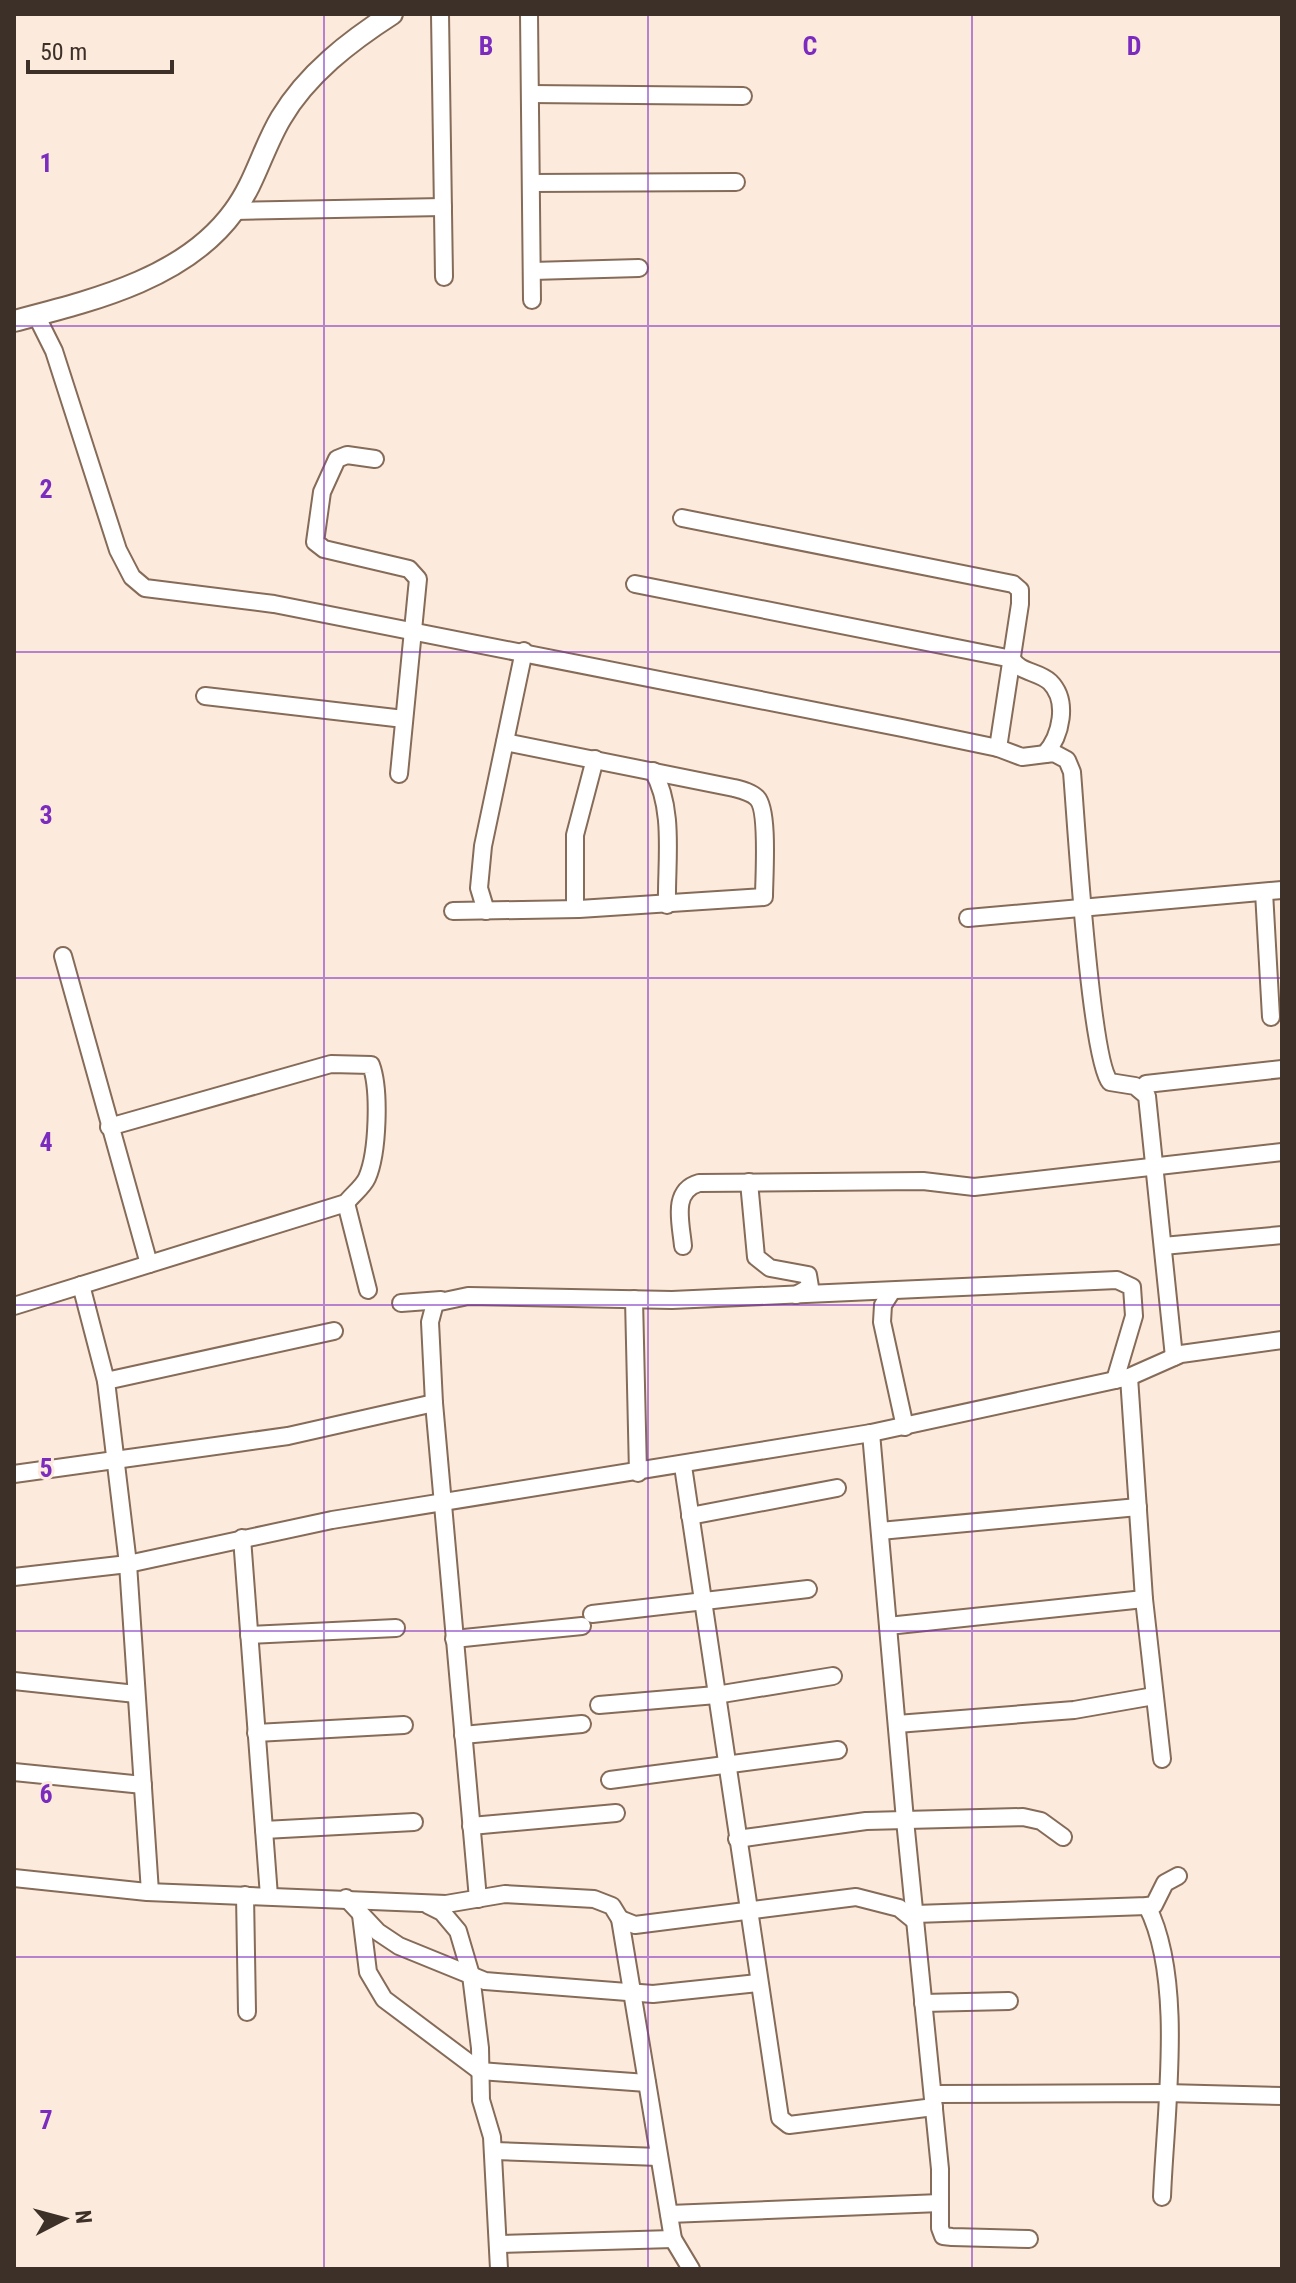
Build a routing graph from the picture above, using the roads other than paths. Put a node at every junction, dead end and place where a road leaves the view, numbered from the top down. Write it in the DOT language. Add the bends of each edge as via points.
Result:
graph roads {
  1 [pos="392,14"];
  2 [pos="440,14"];
  3 [pos="529,14"];
  4 [pos="530,94"];
  5 [pos="743,96"];
  6 [pos="736,182"];
  7 [pos="531,183"];
  8 [pos="443,207"];
  9 [pos="234,211"];
  10 [pos="639,268"];
  11 [pos="532,271"];
  12 [pos="444,277"];
  13 [pos="532,300"];
  14 [pos="36,315"];
  15 [pos="14,321"];
  16 [pos="375,459"];
  17 [pos="682,518"];
  18 [pos="635,584"];
  19 [pos="413,630"];
  20 [pos="524,651"];
  21 [pos="1012,659"];
  22 [pos="205,696"];
  23 [pos="404,719"];
  24 [pos="505,742"];
  25 [pos="998,748"];
  26 [pos="1045,754"];
  27 [pos="595,759"];
  28 [pos="653,771"];
  29 [pos="399,774"];
  30 [pos="1282,890"];
  31 [pos="1264,892"];
  32 [pos="667,905"];
  33 [pos="575,909"];
  34 [pos="1085,910"];
  35 [pos="453,911"];
  36 [pos="486,911"];
  37 [pos="968,918"];
  38 [pos="63,956"];
  39 [pos="1271,1017"];
  40 [pos="1282,1069"];
  41 [pos="1141,1090"];
  42 [pos="109,1127"];
  43 [pos="1282,1152"];
  44 [pos="1155,1166"];
  45 [pos="749,1182"];
  46 [pos="346,1203"];
  47 [pos="1282,1235"];
  48 [pos="683,1246"];
  49 [pos="1163,1246"];
  50 [pos="149,1264"];
  51 [pos="81,1285"];
  52 [pos="368,1290"];
  53 [pos="892,1291"];
  54 [pos="796,1295"];
  55 [pos="634,1299"];
  56 [pos="441,1300"];
  57 [pos="401,1303"];
  58 [pos="14,1306"];
  59 [pos="334,1331"];
  60 [pos="1282,1340"];
  61 [pos="1174,1357"];
  62 [pos="1122,1378"];
  63 [pos="106,1381"];
  64 [pos="434,1403"];
  65 [pos="905,1427"];
  66 [pos="871,1433"];
  67 [pos="116,1462"];
  68 [pos="683,1466"];
  69 [pos="638,1473"];
  70 [pos="14,1474"];
  71 [pos="837,1488"];
  72 [pos="442,1505"];
  73 [pos="1138,1507"];
  74 [pos="690,1516"];
  75 [pos="880,1531"];
  76 [pos="242,1538"];
  77 [pos="128,1564"];
  78 [pos="14,1577"];
  79 [pos="808,1589"];
  80 [pos="1144,1599"];
  81 [pos="703,1603"];
  82 [pos="888,1626"];
  83 [pos="396,1628"];
  84 [pos="249,1635"];
  85 [pos="454,1639"];
  86 [pos="833,1676"];
  87 [pos="14,1681"];
  88 [pos="136,1694"];
  89 [pos="716,1695"];
  90 [pos="1154,1696"];
  91 [pos="599,1705"];
  92 [pos="582,1724"];
  93 [pos="897,1724"];
  94 [pos="404,1725"];
  95 [pos="256,1733"];
  96 [pos="463,1735"];
  97 [pos="838,1750"];
  98 [pos="1162,1759"];
  99 [pos="727,1766"];
  100 [pos="14,1772"];
  101 [pos="610,1780"];
  102 [pos="143,1785"];
  103 [pos="616,1813"];
  104 [pos="905,1820"];
  105 [pos="414,1822"];
  106 [pos="471,1826"];
  107 [pos="264,1830"];
  108 [pos="1063,1837"];
  109 [pos="737,1839"];
  110 [pos="1178,1876"];
  111 [pos="14,1878"];
  112 [pos="150,1892"];
  113 [pos="245,1895"];
  114 [pos="269,1896"];
  115 [pos="346,1898"];
  116 [pos="478,1899"];
  117 [pos="423,1902"];
  118 [pos="1147,1906"];
  119 [pos="747,1910"];
  120 [pos="361,1915"];
  121 [pos="915,1917"];
  122 [pos="620,1919"];
  123 [pos="471,1975"];
  124 [pos="758,1983"];
  125 [pos="632,1992"];
  126 [pos="1009,2001"];
  127 [pos="923,2003"];
  128 [pos="247,2012"];
  129 [pos="480,2071"];
  130 [pos="647,2083"];
  131 [pos="1166,2093"];
  132 [pos="1282,2096"];
  133 [pos="933,2101"];
  134 [pos="493,2151"];
  135 [pos="659,2157"];
  136 [pos="1162,2197"];
  137 [pos="940,2203"];
  138 [pos="669,2214"];
  139 [pos="673,2239"];
  140 [pos="1029,2239"];
  141 [pos="498,2244"];
  142 [pos="499,2269"];
  143 [pos="691,2269"];
  1 -- 9 [label="street" via="340,51 289,106"];
  2 -- 8 [label="street"];
  3 -- 4 [label="street"];
  4 -- 5 [label="street"];
  4 -- 7 [label="street"];
  6 -- 7 [label="street"];
  7 -- 11 [label="street"];
  8 -- 9 [label="street"];
  8 -- 12 [label="street"];
  9 -- 14 [label="street" via="178,263 139,282"];
  10 -- 11 [label="street"];
  11 -- 13 [label="street"];
  14 -- 15 [label="street"];
  14 -- 19 [label="street" via="59,366 105,517 138,584"];
  16 -- 19 [label="street" via="337,459 322,492 315,542 416,575 420,586"];
  17 -- 21 [label="street" via="1013,584 1021,597"];
  18 -- 21 [label="street"];
  19 -- 20 [label="street"];
  19 -- 23 [label="street"];
  20 -- 24 [label="street"];
  20 -- 25 [label="street"];
  21 -- 25 [label="street"];
  21 -- 26 [label="street" via="1017,667 1049,681 1059,696 1058,735"];
  22 -- 23 [label="street"];
  23 -- 29 [label="street"];
  24 -- 27 [label="street"];
  24 -- 36 [label="street" via="479,874"];
  25 -- 26 [label="street" via="1022,757"];
  26 -- 34 [label="street" via="1063,757 1072,772"];
  27 -- 28 [label="street"];
  27 -- 33 [label="street" via="575,835"];
  28 -- 32 [label="street" via="666,810"];
  28 -- 32 [label="street" via="744,790 758,799 763,819 762,899"];
  30 -- 31 [label="street"];
  31 -- 34 [label="street"];
  31 -- 39 [label="street"];
  32 -- 33 [label="street"];
  33 -- 36 [label="street"];
  34 -- 37 [label="street"];
  34 -- 41 [label="street" via="1102,1070 1110,1082"];
  35 -- 36 [label="street"];
  38 -- 42 [label="street"];
  40 -- 41 [label="street" via="1146,1084"];
  41 -- 44 [label="street" via="1147,1096"];
  42 -- 46 [label="street" via="331,1064 371,1065 377,1081 374,1138 366,1178"];
  42 -- 50 [label="street"];
  43 -- 44 [label="street"];
  44 -- 45 [label="street" via="958,1188 923,1181"];
  44 -- 49 [label="street"];
  45 -- 48 [label="street" via="699,1183 686,1189 680,1200"];
  45 -- 54 [label="street" via="756,1257 770,1268 808,1275 810,1287"];
  46 -- 50 [label="street"];
  46 -- 52 [label="street"];
  47 -- 49 [label="street"];
  49 -- 61 [label="street"];
  50 -- 51 [label="street"];
  51 -- 58 [label="street"];
  51 -- 63 [label="street"];
  53 -- 54 [label="street"];
  53 -- 62 [label="street" via="1128,1283 1135,1294 1134,1316"];
  53 -- 65 [label="street" via="883,1305 882,1322"];
  54 -- 55 [label="street"];
  55 -- 56 [label="street"];
  55 -- 69 [label="street"];
  56 -- 57 [label="street"];
  56 -- 64 [label="street" via="430,1316"];
  59 -- 63 [label="street"];
  60 -- 61 [label="street"];
  61 -- 62 [label="street"];
  62 -- 65 [label="street"];
  62 -- 73 [label="street"];
  63 -- 67 [label="street"];
  64 -- 67 [label="street" via="288,1436"];
  64 -- 72 [label="street"];
  65 -- 66 [label="street"];
  66 -- 68 [label="street"];
  66 -- 75 [label="street"];
  67 -- 70 [label="street"];
  67 -- 77 [label="street"];
  68 -- 69 [label="street"];
  68 -- 74 [label="street"];
  69 -- 72 [label="street"];
  71 -- 74 [label="street"];
  72 -- 76 [label="street"];
  72 -- 85 [label="street"];
  73 -- 75 [label="street"];
  73 -- 80 [label="street"];
  74 -- 81 [label="street"];
  75 -- 82 [label="street"];
  76 -- 77 [label="street"];
  76 -- 84 [label="street"];
  77 -- 78 [label="street"];
  77 -- 88 [label="street"];
  79 -- 81 [label="street"];
  80 -- 82 [label="street"];
  80 -- 90 [label="street"];
  81 -- 85 [label="street"];
  81 -- 89 [label="street"];
  82 -- 93 [label="street"];
  83 -- 84 [label="street"];
  84 -- 95 [label="street"];
  85 -- 96 [label="street"];
  86 -- 89 [label="street"];
  87 -- 88 [label="street"];
  88 -- 102 [label="street"];
  89 -- 91 [label="street"];
  89 -- 99 [label="street"];
  90 -- 93 [label="street" via="1074,1710"];
  90 -- 98 [label="street"];
  92 -- 96 [label="street"];
  93 -- 104 [label="street"];
  94 -- 95 [label="street"];
  95 -- 107 [label="street"];
  96 -- 106 [label="street"];
  97 -- 99 [label="street"];
  99 -- 101 [label="street"];
  99 -- 109 [label="street"];
  100 -- 102 [label="street"];
  102 -- 112 [label="street"];
  103 -- 106 [label="street"];
  104 -- 108 [label="street" via="1032,1818"];
  104 -- 109 [label="street"];
  104 -- 121 [label="street"];
  105 -- 107 [label="street"];
  106 -- 116 [label="street"];
  107 -- 114 [label="street"];
  109 -- 119 [label="street"];
  110 -- 118 [label="street" via="1165,1883 1154,1905"];
  111 -- 112 [label="street"];
  112 -- 113 [label="street"];
  113 -- 114 [label="street"];
  113 -- 128 [label="street"];
  114 -- 115 [label="street"];
  115 -- 117 [label="street"];
  115 -- 120 [label="street"];
  116 -- 117 [label="street"];
  116 -- 122 [label="street" via="505,1894 594,1899 612,1906"];
  117 -- 123 [label="street" via="442,1912 458,1931"];
  118 -- 121 [label="street"];
  118 -- 131 [label="street" via="1164,1955 1169,2012"];
  119 -- 121 [label="street" via="863,1897"];
  119 -- 122 [label="street" via="635,1925"];
  119 -- 124 [label="street"];
  120 -- 123 [label="street" via="399,1946"];
  120 -- 129 [label="street" via="368,1972 384,1999"];
  121 -- 127 [label="street"];
  122 -- 125 [label="street"];
  123 -- 125 [label="street" via="518,1985"];
  123 -- 129 [label="street"];
  124 -- 125 [label="street" via="677,1993"];
  124 -- 133 [label="street" via="778,2111 786,2124"];
  125 -- 130 [label="street"];
  126 -- 127 [label="street"];
  127 -- 133 [label="street"];
  129 -- 130 [label="street"];
  129 -- 134 [label="street"];
  130 -- 135 [label="street"];
  131 -- 132 [label="street"];
  131 -- 133 [label="street"];
  131 -- 136 [label="street"];
  133 -- 137 [label="street"];
  134 -- 135 [label="street"];
  134 -- 141 [label="street"];
  135 -- 138 [label="street"];
  137 -- 138 [label="street"];
  137 -- 140 [label="street" via="943,2236"];
  138 -- 139 [label="street"];
  139 -- 141 [label="street"];
  139 -- 143 [label="street"];
  141 -- 142 [label="street"];
}
